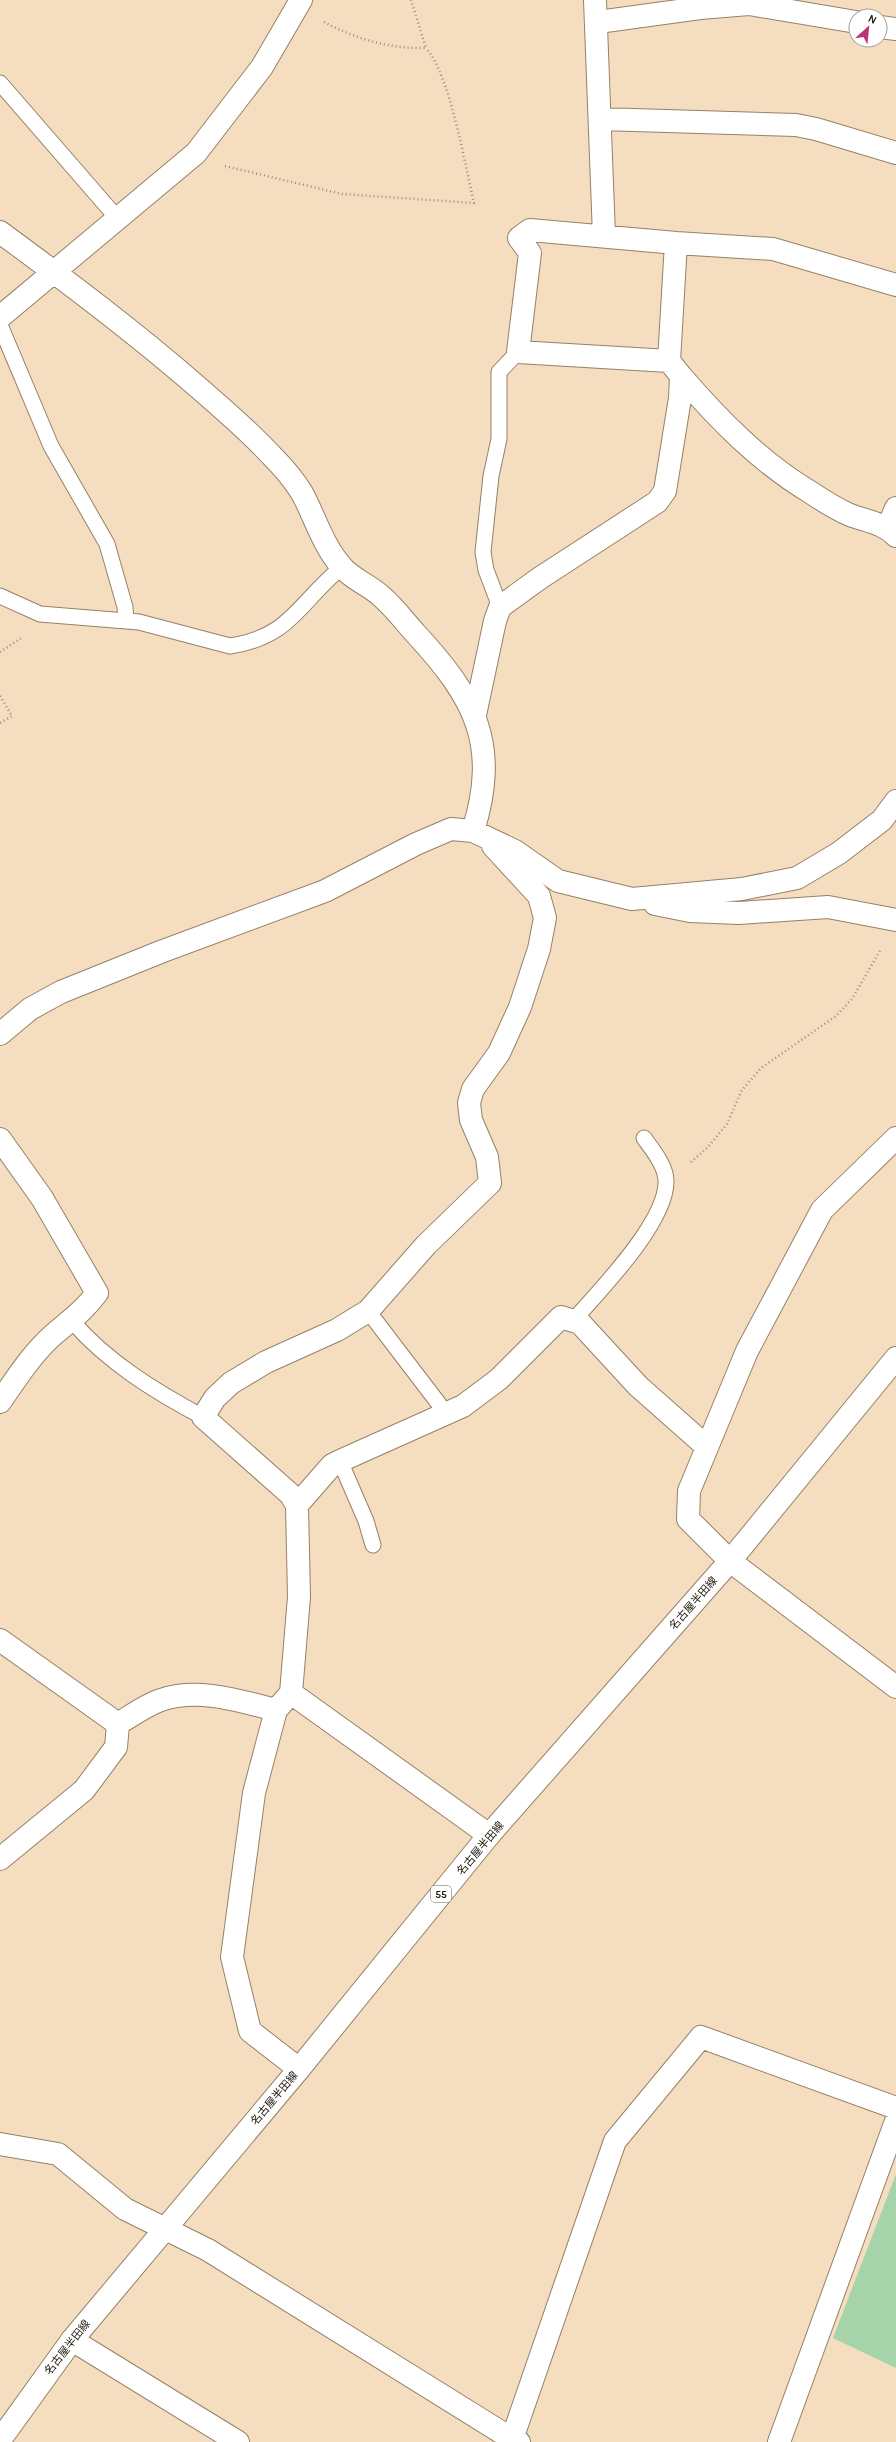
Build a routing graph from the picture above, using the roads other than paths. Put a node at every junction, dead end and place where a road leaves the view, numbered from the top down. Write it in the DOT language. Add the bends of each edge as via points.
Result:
graph roads {
  1 [pos="595,0"];
  2 [pos="749,2"];
  3 [pos="299,3"];
  4 [pos="848,21"];
  5 [pos="598,22"];
  6 [pos="0,83"];
  7 [pos="601,119"];
  8 [pos="896,154"];
  9 [pos="118,219"];
  10 [pos="0,232"];
  11 [pos="604,236"];
  12 [pos="676,244"];
  13 [pos="54,272"];
  14 [pos="896,284"];
  15 [pos="0,317"];
  16 [pos="0,326"];
  17 [pos="518,352"];
  18 [pos="675,368"];
  19 [pos="893,524"];
  20 [pos="342,567"];
  21 [pos="0,596"];
  22 [pos="500,607"];
  23 [pos="126,621"];
  24 [pos="475,715"];
  25 [pos="896,801"];
  26 [pos="480,834"];
  27 [pos="632,899"];
  28 [pos="896,920"];
  29 [pos="0,1034"];
  30 [pos="644,1138"];
  31 [pos="896,1138"];
  32 [pos="0,1140"];
  33 [pos="368,1310"];
  34 [pos="72,1321"];
  35 [pos="573,1321"];
  36 [pos="896,1358"];
  37 [pos="0,1402"];
  38 [pos="443,1414"];
  39 [pos="203,1417"];
  40 [pos="707,1447"];
  41 [pos="340,1461"];
  42 [pos="297,1505"];
  43 [pos="373,1545"];
  44 [pos="730,1561"];
  45 [pos="0,1640"];
  46 [pos="896,1687"];
  47 [pos="290,1694"];
  48 [pos="276,1710"];
  49 [pos="118,1724"];
  50 [pos="489,1835"];
  51 [pos="0,1859"];
  52 [pos="299,2069"];
  53 [pos="896,2108"];
  54 [pos="896,2121"];
  55 [pos="0,2144"];
  56 [pos="164,2228"];
  57 [pos="72,2340"];
  58 [pos="0,2440"];
  59 [pos="514,2441"];
  60 [pos="238,2442"];
  61 [pos="779,2442"];
  1 -- 5 [label="street"];
  2 -- 4 [label="street"];
  2 -- 5 [label="street"];
  3 -- 9 [label="street" via="262,67 194,155"];
  5 -- 7 [label="street"];
  6 -- 9 [label="lane"];
  7 -- 8 [label="street" via="796,125"];
  7 -- 11 [label="street"];
  9 -- 13 [label="street"];
  10 -- 13 [label="street"];
  11 -- 12 [label="street"];
  11 -- 17 [label="street" via="530,230 519,238 530,253"];
  12 -- 14 [label="street" via="773,249"];
  12 -- 18 [label="street"];
  13 -- 15 [label="street"];
  13 -- 20 [label="street" via="144,341 273,456 301,492 320,533"];
  16 -- 23 [label="lane" via="51,446 107,544 125,607"];
  17 -- 18 [label="street"];
  17 -- 22 [label="lane" via="499,372 499,439 483,552 486,570"];
  18 -- 19 [label="street" via="734,433 808,492 848,514"];
  18 -- 22 [label="street" via="668,478 657,502"];
  20 -- 23 [label="lane" via="290,620 269,636 245,644 230,646 139,622"];
  20 -- 24 [label="street" via="381,596 433,652 467,699"];
  21 -- 23 [label="lane" via="40,614"];
  22 -- 24 [label="street"];
  24 -- 26 [label="street" via="484,764"];
  25 -- 27 [label="street" via="882,820 839,852 797,878 742,889"];
  26 -- 27 [label="street" via="515,851 558,881"];
  26 -- 29 [label="street" via="451,829 435,834 325,891 62,992 30,1009"];
  26 -- 33 [label="street" via="539,896 545,918 539,949 520,1007 499,1053 473,1089 469,1103 471,1120 487,1157 490,1183 426,1245"];
  27 -- 28 [label="street" via="690,911 739,913 828,907"];
  30 -- 35 [label="lane" via="657,1158 666,1180 662,1205 616,1272"];
  31 -- 40 [label="street" via="822,1210 747,1351"];
  32 -- 34 [label="street" via="42,1198 97,1294 85,1310"];
  33 -- 38 [label="lane"];
  33 -- 39 [label="street" via="337,1330 266,1362 231,1383 215,1398"];
  34 -- 37 [label="street" via="52,1336 29,1361"];
  34 -- 39 [label="lane" via="87,1338 137,1378"];
  35 -- 38 [label="street" via="561,1317 499,1379 463,1406"];
  35 -- 40 [label="street" via="580,1323 638,1386"];
  36 -- 44 [label="street, 名古屋半田線 / 55"];
  38 -- 41 [label="street"];
  39 -- 42 [label="street" via="290,1494"];
  40 -- 44 [label="street" via="689,1491 688,1519"];
  41 -- 42 [label="street" via="332,1466"];
  41 -- 43 [label="lane" via="366,1521"];
  42 -- 47 [label="street" via="299,1597"];
  44 -- 46 [label="street"];
  44 -- 50 [label="street, 名古屋半田線 / 55"];
  45 -- 49 [label="street"];
  47 -- 48 [label="street"];
  47 -- 50 [label="street"];
  48 -- 49 [label="street" via="238,1701 199,1695 179,1695 159,1700"];
  48 -- 52 [label="street" via="254,1793 232,1957 250,2031"];
  49 -- 51 [label="street" via="116,1747 84,1790"];
  50 -- 52 [label="street, 名古屋半田線 / 55"];
  52 -- 56 [label="street, 名古屋半田線 / 55"];
  53 -- 59 [label="street" via="701,2037 616,2141"];
  54 -- 61 [label="street"];
  55 -- 56 [label="street" via="58,2154 125,2209"];
  56 -- 57 [label="street, 名古屋半田線 / 55"];
  56 -- 59 [label="street" via="208,2250"];
  57 -- 58 [label="street, 名古屋半田線 / 55"];
  57 -- 60 [label="street"];
}
